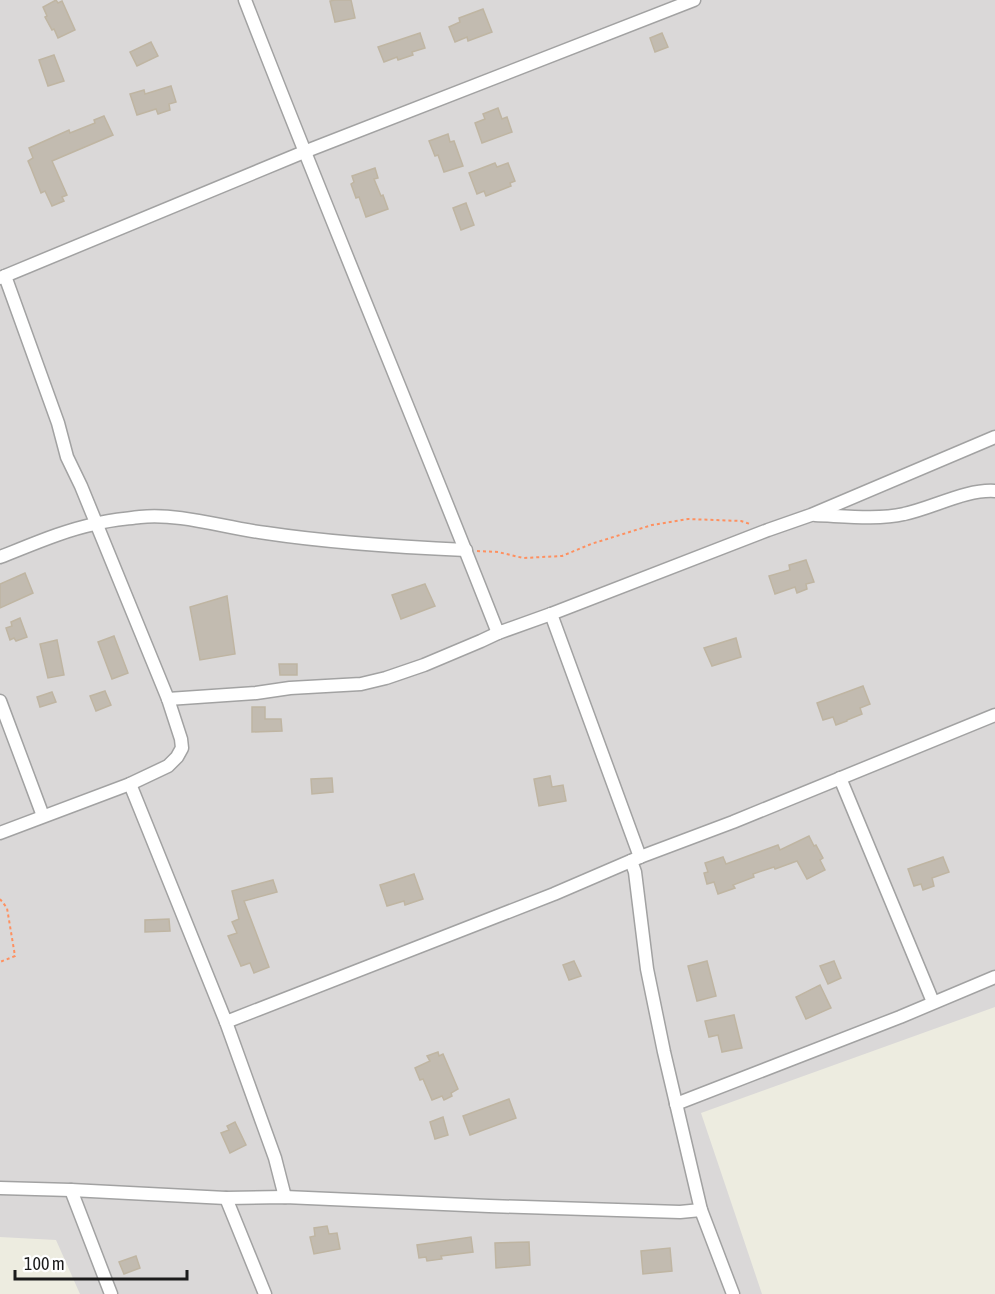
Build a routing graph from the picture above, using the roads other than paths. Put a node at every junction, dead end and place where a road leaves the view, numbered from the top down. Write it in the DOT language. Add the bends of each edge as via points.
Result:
graph roads {
  1 [pos="245,0"];
  2 [pos="694,0"];
  3 [pos="304,152"];
  4 [pos="2,277"];
  5 [pos="995,437"];
  6 [pos="995,491"];
  7 [pos="811,515"];
  8 [pos="96,523"];
  9 [pos="466,550"];
  10 [pos="0,557"];
  11 [pos="551,614"];
  12 [pos="498,633"];
  13 [pos="168,699"];
  14 [pos="0,701"];
  15 [pos="995,715"];
  16 [pos="840,778"];
  17 [pos="130,784"];
  18 [pos="43,816"];
  19 [pos="0,833"];
  20 [pos="635,859"];
  21 [pos="995,977"];
  22 [pos="933,1002"];
  23 [pos="226,1022"];
  24 [pos="676,1104"];
  25 [pos="0,1188"];
  26 [pos="71,1190"];
  27 [pos="285,1197"];
  28 [pos="226,1198"];
  29 [pos="701,1210"];
  30 [pos="111,1294"];
  31 [pos="265,1294"];
  32 [pos="733,1294"];
  1 -- 3 [label="street"];
  2 -- 3 [label="street"];
  3 -- 4 [label="street"];
  3 -- 9 [label="street"];
  4 -- 8 [label="street" via="58,423 67,457"];
  5 -- 7 [label="street"];
  6 -- 7 [label="street" via="970,494 886,518"];
  7 -- 11 [label="street"];
  8 -- 9 [label="street" via="142,517 179,518 309,539"];
  8 -- 10 [label="street"];
  8 -- 13 [label="street"];
  9 -- 12 [label="street"];
  11 -- 12 [label="street"];
  11 -- 20 [label="street"];
  12 -- 13 [label="street" via="424,665 361,684"];
  13 -- 17 [label="street" via="182,748 168,766"];
  14 -- 18 [label="street"];
  15 -- 16 [label="street"];
  16 -- 20 [label="street"];
  16 -- 22 [label="street"];
  17 -- 18 [label="street"];
  17 -- 23 [label="street"];
  18 -- 19 [label="street"];
  20 -- 23 [label="street"];
  20 -- 24 [label="street" via="647,969"];
  21 -- 22 [label="street"];
  22 -- 24 [label="street"];
  23 -- 27 [label="street"];
  24 -- 29 [label="street"];
  25 -- 26 [label="street"];
  26 -- 28 [label="street"];
  26 -- 30 [label="street"];
  27 -- 28 [label="street"];
  27 -- 29 [label="street"];
  28 -- 31 [label="street"];
  29 -- 32 [label="street"];
}
